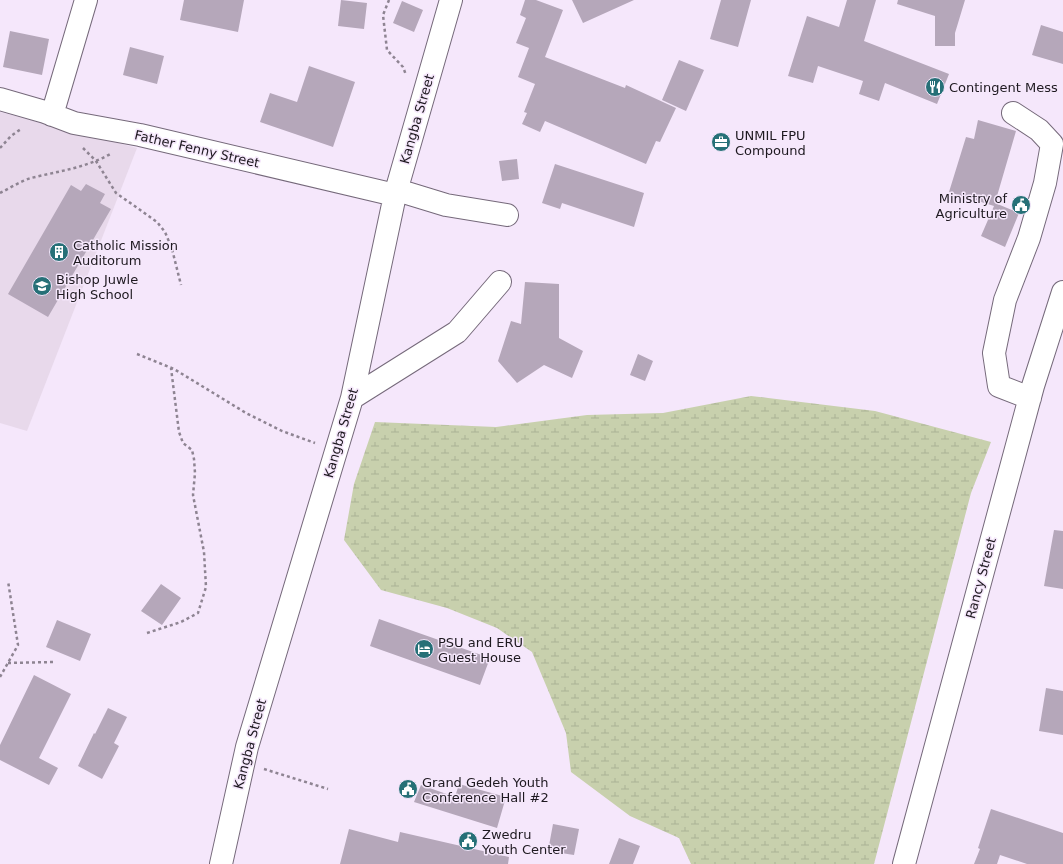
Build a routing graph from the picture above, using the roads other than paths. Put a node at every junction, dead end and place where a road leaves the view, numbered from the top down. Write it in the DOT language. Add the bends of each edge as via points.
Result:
graph roads {
  1 [pos="86,0"];
  2 [pos="451,0"];
  3 [pos="0,99"];
  4 [pos="1013,113"];
  5 [pos="52,115"];
  6 [pos="396,192"];
  7 [pos="507,215"];
  8 [pos="500,282"];
  9 [pos="1063,292"];
  10 [pos="352,398"];
  11 [pos="1030,398"];
  12 [pos="221,864"];
  13 [pos="904,864"];
  1 -- 5 [label="street"];
  2 -- 6 [label="street, Kangba Street"];
  3 -- 5 [label="street, Father Fenny Street"];
  4 -- 11 [label="street" via="1039,130 1052,144 1045,183 1029,238 1005,300 994,353 999,386"];
  5 -- 6 [label="street, Father Fenny Street" via="74,123 140,135"];
  6 -- 7 [label="street, Father Fenny Street" via="446,206"];
  6 -- 10 [label="street, Kangba Street"];
  8 -- 10 [label="street" via="456,332"];
  9 -- 11 [label="street, Rancy Street"];
  10 -- 12 [label="street, Kangba Street" via="247,746"];
  11 -- 13 [label="street, Rancy Street"];
}
